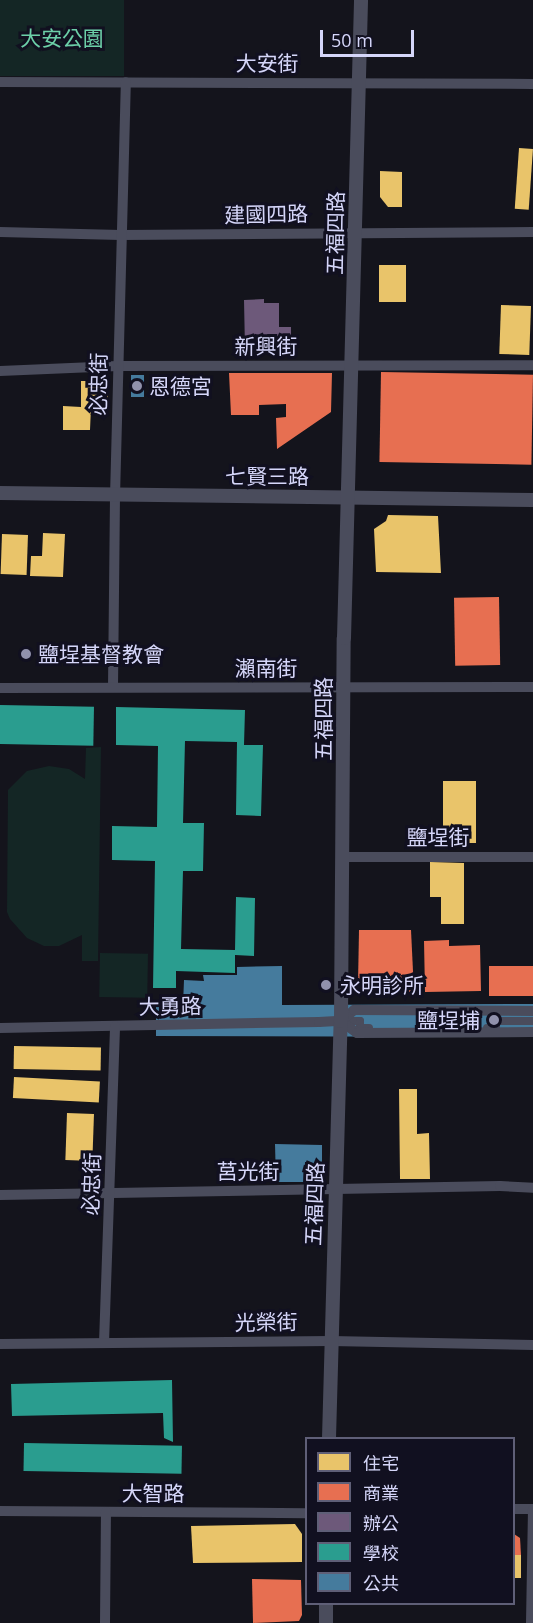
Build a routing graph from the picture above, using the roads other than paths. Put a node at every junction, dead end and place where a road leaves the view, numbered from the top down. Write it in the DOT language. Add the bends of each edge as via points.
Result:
graph roads {
  1 [pos="361,0"];
  2 [pos="0,82"];
  3 [pos="126,82"];
  4 [pos="359,83"];
  5 [pos="533,84"];
  6 [pos="0,232"];
  7 [pos="356,232"];
  8 [pos="533,232"];
  9 [pos="120,235"];
  10 [pos="533,365"];
  11 [pos="118,366"];
  12 [pos="352,366"];
  13 [pos="0,371"];
  14 [pos="0,494"];
  15 [pos="115,497"];
  16 [pos="348,497"];
  17 [pos="533,500"];
  18 [pos="113,687"];
  19 [pos="344,687"];
  20 [pos="533,687"];
  21 [pos="0,688"];
  22 [pos="343,857"];
  23 [pos="533,857"];
  24 [pos="533,1011"];
  25 [pos="341,1021"];
  26 [pos="533,1021"];
  27 [pos="115,1026"];
  28 [pos="0,1028"];
  29 [pos="533,1032"];
  30 [pos="533,1188"];
  31 [pos="335,1190"];
  32 [pos="111,1191"];
  33 [pos="0,1195"];
  34 [pos="331,1341"];
  35 [pos="104,1343"];
  36 [pos="0,1344"];
  37 [pos="533,1345"];
  38 [pos="329,1437"];
  39 [pos="515,1509"];
  40 [pos="533,1509"];
  41 [pos="0,1511"];
  42 [pos="106,1512"];
  43 [pos="305,1513"];
  44 [pos="327,1605"];
  45 [pos="105,1623"];
  46 [pos="326,1623"];
  47 [pos="531,1623"];
  1 -- 4 [label="street, 五福四路"];
  2 -- 3 [label="street, 大安街"];
  3 -- 4 [label="street, 大安街"];
  3 -- 9 [label="street, 必忠街"];
  4 -- 5 [label="street, 大安街"];
  4 -- 7 [label="street, 五福四路"];
  6 -- 9 [label="street, 建國四路"];
  7 -- 8 [label="street, 建國四路"];
  7 -- 9 [label="street, 建國四路"];
  7 -- 12 [label="street, 五福四路"];
  9 -- 11 [label="street, 必忠街"];
  10 -- 12 [label="street, 新興街"];
  11 -- 12 [label="street, 新興街"];
  11 -- 13 [label="street, 新興街"];
  11 -- 15 [label="street, 必忠街"];
  12 -- 16 [label="street, 五福四路"];
  14 -- 15 [label="street, 七賢三路"];
  15 -- 16 [label="street, 七賢三路"];
  15 -- 18 [label="street, 必忠街"];
  16 -- 17 [label="street, 七賢三路"];
  16 -- 19 [label="street, 五福四路"];
  18 -- 19 [label="street, 瀨南街"];
  18 -- 21 [label="street, 瀨南街"];
  19 -- 20 [label="street, 瀨南街"];
  19 -- 22 [label="street, 五福四路"];
  22 -- 23 [label="street, 鹽埕街"];
  22 -- 25 [label="street, 五福四路"];
  24 -- 25 [label="street, 大勇路" via="354,1011"];
  25 -- 26 [label="street" via="360,1021 360,1028 496,1028 496,1021"];
  25 -- 27 [label="street, 大勇路"];
  25 -- 29 [label="street, 大勇路" via="357,1033"];
  25 -- 31 [label="street, 五福四路"];
  27 -- 28 [label="street, 大勇路"];
  27 -- 32 [label="street, 必忠街"];
  30 -- 31 [label="street, 莒光街"];
  31 -- 32 [label="street, 莒光街"];
  31 -- 34 [label="street, 五福四路"];
  32 -- 33 [label="street, 莒光街"];
  32 -- 35 [label="street, 必忠街"];
  34 -- 35 [label="street, 光榮街"];
  34 -- 37 [label="street, 光榮街"];
  34 -- 38 [label="street, 五福四路"];
  35 -- 36 [label="street, 光榮街"];
  39 -- 40 [label="street"];
  40 -- 47 [label="street"];
  41 -- 42 [label="street, 大智路"];
  42 -- 43 [label="street, 大智路"];
  42 -- 45 [label="street"];
  44 -- 46 [label="street"];
}
